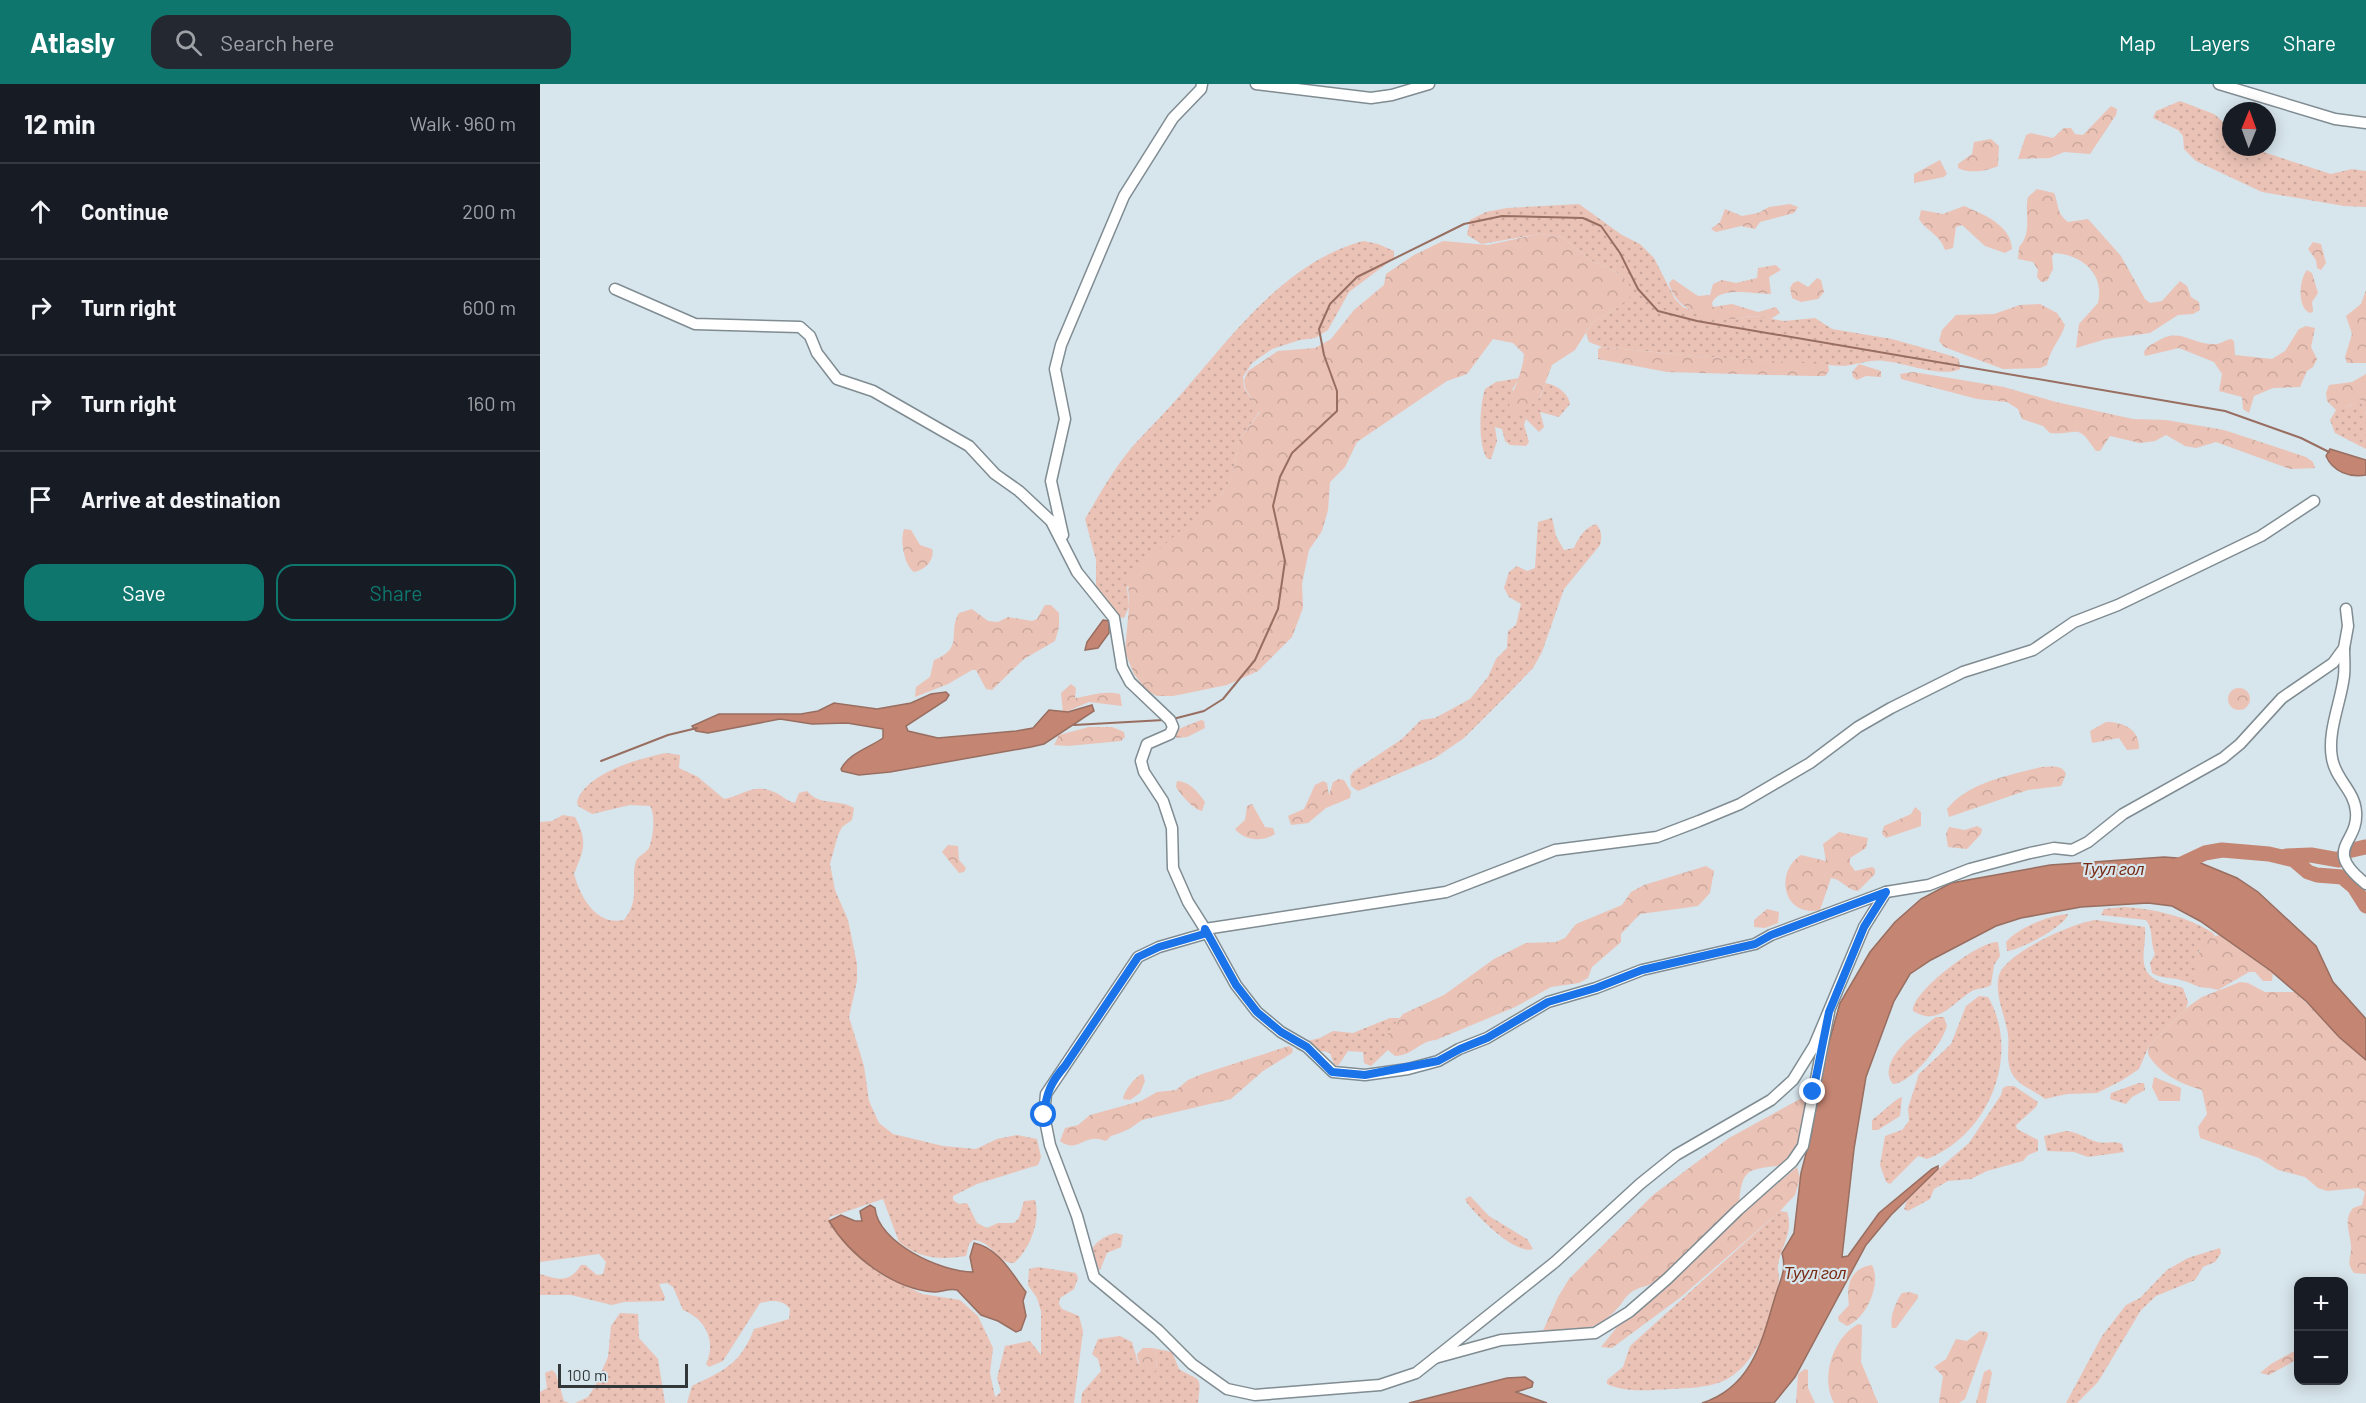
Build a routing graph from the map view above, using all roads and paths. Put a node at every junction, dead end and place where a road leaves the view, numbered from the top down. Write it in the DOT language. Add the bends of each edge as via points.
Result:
graph roads {
  1 [pos="1202,84"];
  2 [pos="1256,84"];
  3 [pos="1429,84"];
  4 [pos="2219,84"];
  5 [pos="2366,123"];
  6 [pos="615,289"];
  7 [pos="2314,501"];
  8 [pos="1065,550"];
  9 [pos="2346,609"];
  10 [pos="2344,648"];
  11 [pos="2366,884"];
  12 [pos="1886,892"];
  13 [pos="1205,929"];
  14 [pos="1829,1012"];
  15 [pos="1435,1358"];
  1 -- 8 [label="street" via="1173,118 1124,196 1061,345 1055,369 1065,419 1051,481"];
  2 -- 3 [label="street" via="1371,98"];
  4 -- 5 [label="street" via="2335,119"];
  6 -- 8 [label="street" via="695,324 800,327 837,379 873,391 969,447 1051,521"];
  7 -- 13 [label="street" via="2261,536 2074,622 2033,650 1963,672 1891,708 1810,763 1740,804 1699,822 1657,837 1555,850 1446,892"];
  8 -- 13 [label="street" via="1077,572 1114,618 1122,667 1130,682 1170,720 1173,728 1170,734 1147,744 1141,761 1163,801 1172,828 1173,868"];
  9 -- 10 [label="street"];
  10 -- 11 [label="street" via="2344,675 2331,758 2352,796 2357,814 2343,844 2344,854 2350,871"];
  10 -- 12 [label="street" via="2333,663 2282,698 2223,758 2123,814 2088,842 2072,850 2054,848 2030,853 1929,885"];
  12 -- 13 [label="street" via="1755,944 1642,970 1548,1002 1438,1061 1365,1075 1332,1072 1307,1047 1257,1012 1236,985"];
  12 -- 14 [label="street" via="1864,927"];
  13 -- 15 [label="street" via="1196,938 1138,957 1046,1094 1044,1115 1050,1145 1077,1216 1094,1277 1192,1364 1227,1389 1255,1395 1380,1385 1416,1372"];
  14 -- 15 [label="street" via="1793,1080 1771,1100 1676,1155 1555,1262"];
  14 -- 15 [label="street" via="1803,1146 1792,1162 1667,1279 1629,1312 1595,1333 1501,1340"];
}
